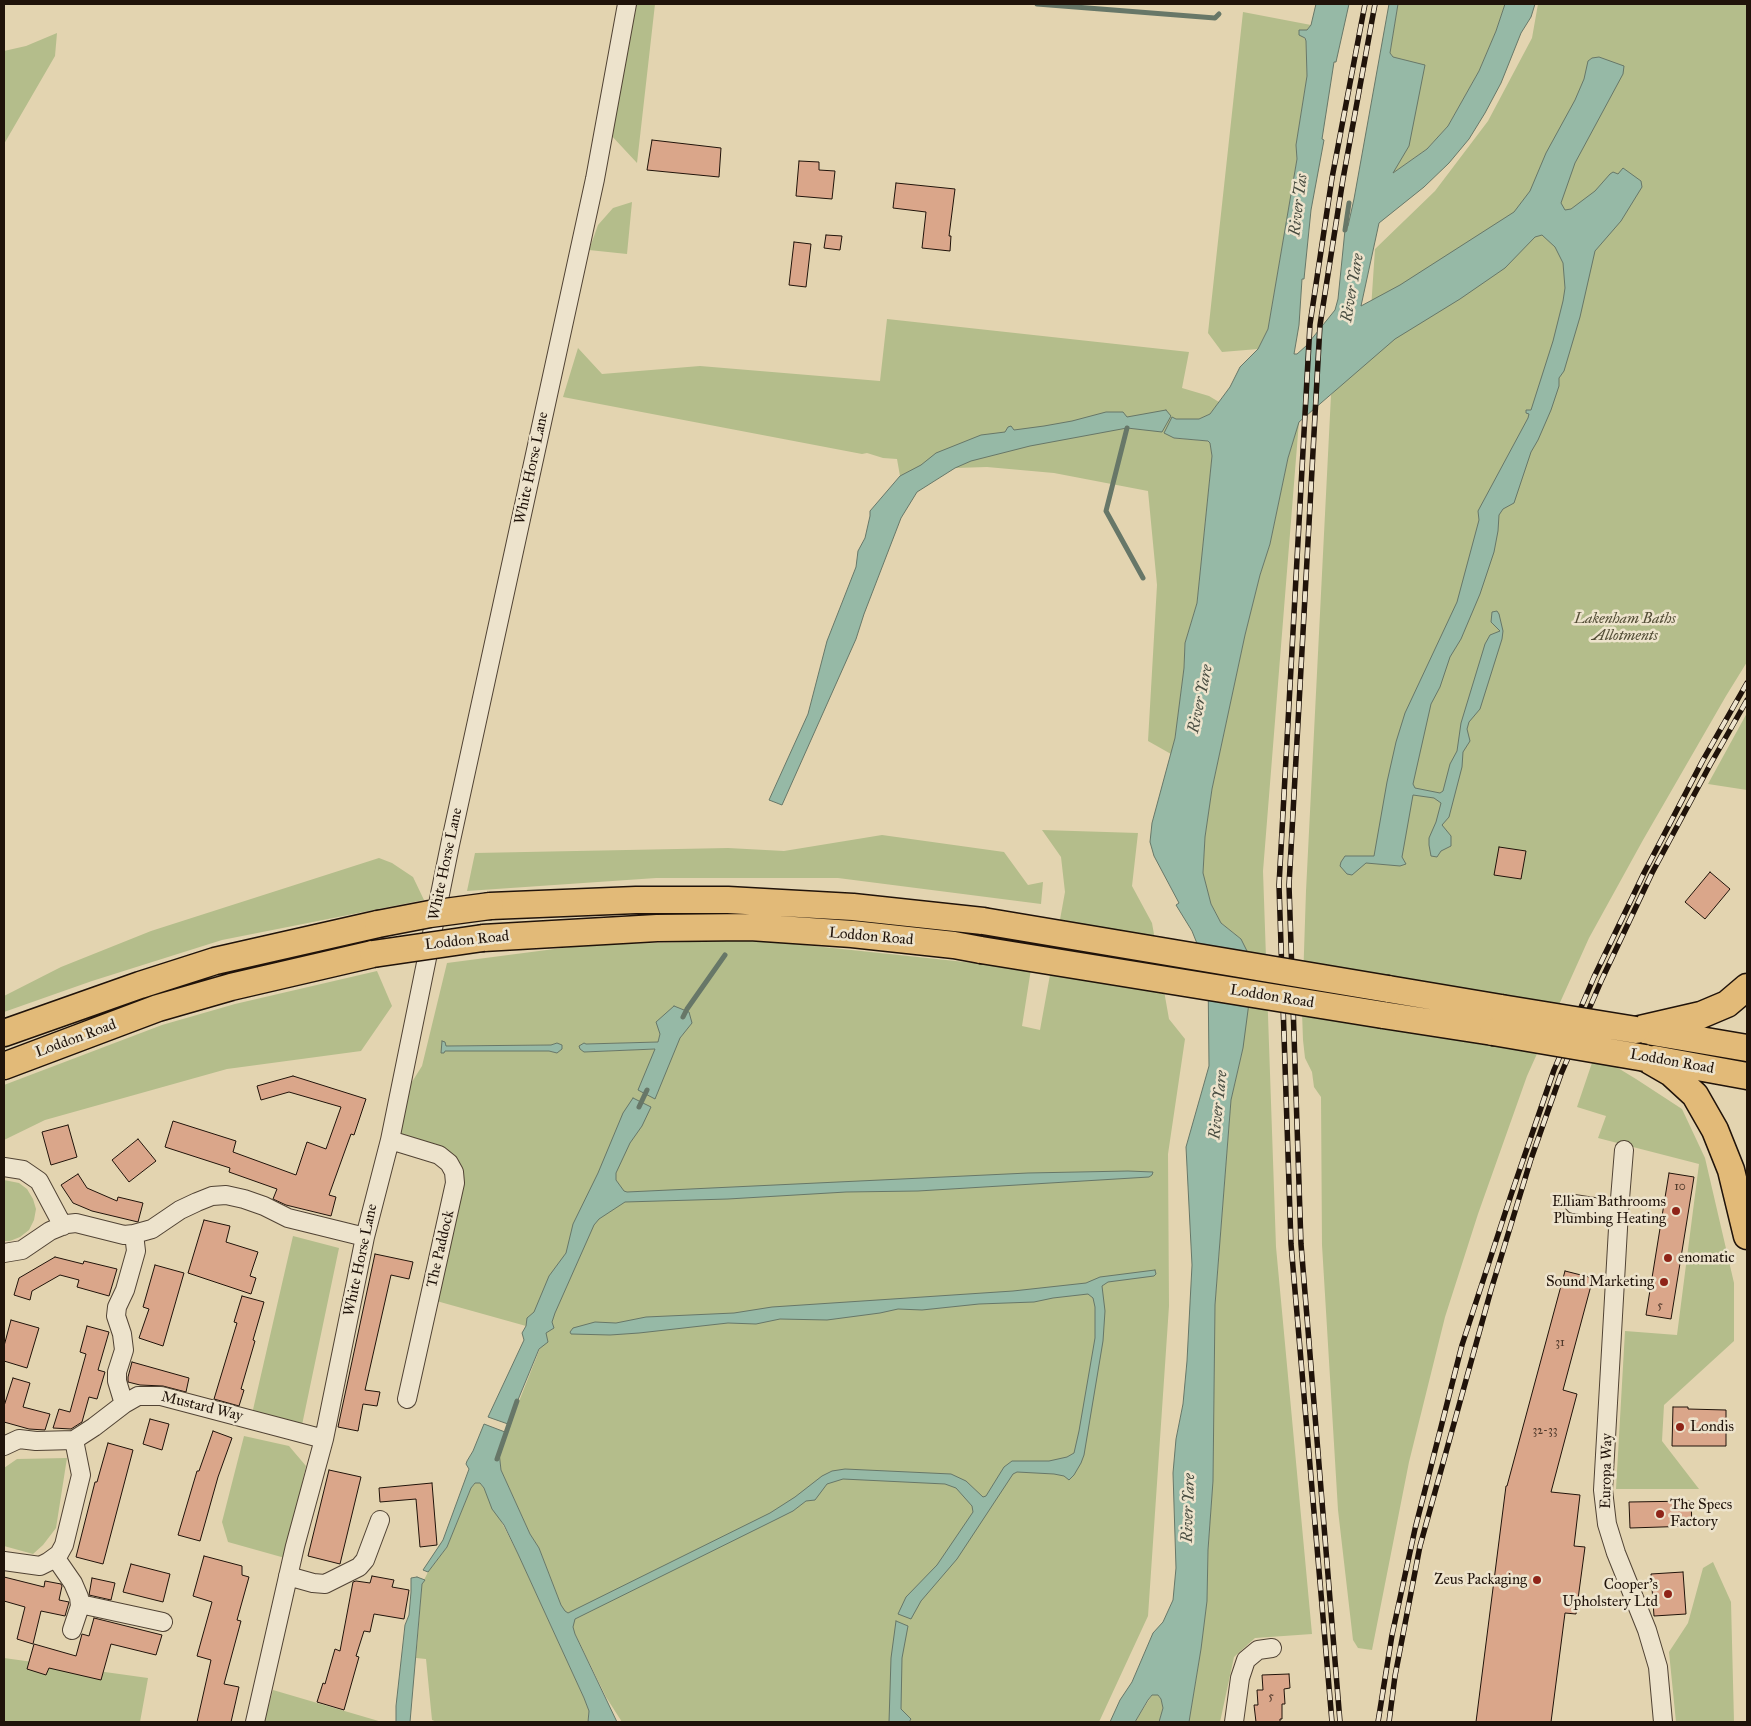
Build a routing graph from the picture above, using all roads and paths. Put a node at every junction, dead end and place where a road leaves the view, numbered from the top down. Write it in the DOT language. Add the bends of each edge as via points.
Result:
graph roads {
  1 [pos="627,4"];
  2 [pos="1747,987"];
  3 [pos="1636,1030"];
  4 [pos="4,1033"];
  5 [pos="1747,1048"];
  6 [pos="1645,1058"];
  7 [pos="4,1066"];
  8 [pos="1747,1076"];
  9 [pos="390,1140"];
  10 [pos="1624,1150"];
  11 [pos="4,1167"];
  12 [pos="1574,1204"];
  13 [pos="1619,1211"];
  14 [pos="63,1226"];
  15 [pos="134,1234"];
  16 [pos="1747,1236"];
  17 [pos="366,1237"];
  18 [pos="4,1253"];
  19 [pos="407,1399"];
  20 [pos="124,1404"];
  21 [pos="324,1438"];
  22 [pos="74,1440"];
  23 [pos="4,1446"];
  24 [pos="380,1520"];
  25 [pos="55,1557"];
  26 [pos="4,1561"];
  27 [pos="288,1576"];
  28 [pos="80,1604"];
  29 [pos="163,1622"];
  30 [pos="72,1630"];
  31 [pos="1272,1648"];
  32 [pos="255,1722"];
  33 [pos="1234,1722"];
  34 [pos="1663,1722"];
  1 -- 9 [label="street, White Horse Lane" via="596,179 450,844"];
  2 -- 3 [label="highway, Loddon Road" via="1727,1004 1701,1016"];
  3 -- 4 [label="highway, Loddon Road, bridge" via="983,921 853,907 728,900 636,900 490,906 378,924 215,961"];
  3 -- 5 [label="highway, Loddon Road"];
  6 -- 7 [label="highway, Loddon Road, bridge" via="954,945 750,927 657,928 482,938 373,954 231,987 158,1008"];
  6 -- 8 [label="highway, Loddon Road"];
  6 -- 16 [label="highway" via="1671,1073 1695,1094 1715,1130 1731,1170"];
  9 -- 17 [label="street, White Horse Lane"];
  9 -- 19 [label="street, The Paddock" via="439,1155 449,1163 455,1183"];
  10 -- 13 [label="street, Europa Way"];
  11 -- 14 [label="street" via="32,1174"];
  12 -- 13 [label="street"];
  13 -- 34 [label="street, Europa Way" via="1604,1490 1607,1524 1658,1667"];
  14 -- 15 [label="street" via="76,1222 124,1236"];
  14 -- 18 [label="street" via="22,1250"];
  15 -- 17 [label="street" via="152,1229 197,1202 226,1195 264,1206 288,1218"];
  15 -- 20 [label="street" via="136,1251 116,1316 124,1350 117,1381"];
  17 -- 21 [label="street, White Horse Lane"];
  20 -- 21 [label="street, Mustard Way" via="138,1396 161,1396"];
  20 -- 22 [label="street, Mustard Way"];
  21 -- 27 [label="street, White Horse Lane"];
  22 -- 23 [label="street" via="20,1439"];
  22 -- 25 [label="street" via="82,1475 64,1545"];
  24 -- 27 [label="street" via="366,1560 359,1567 325,1584"];
  25 -- 26 [label="street" via="40,1566"];
  25 -- 28 [label="street" via="74,1582"];
  27 -- 32 [label="street, White Horse Lane"];
  28 -- 29 [label="street"];
  28 -- 30 [label="street"];
  31 -- 33 [label="street" via="1258,1650 1246,1660"];
}
